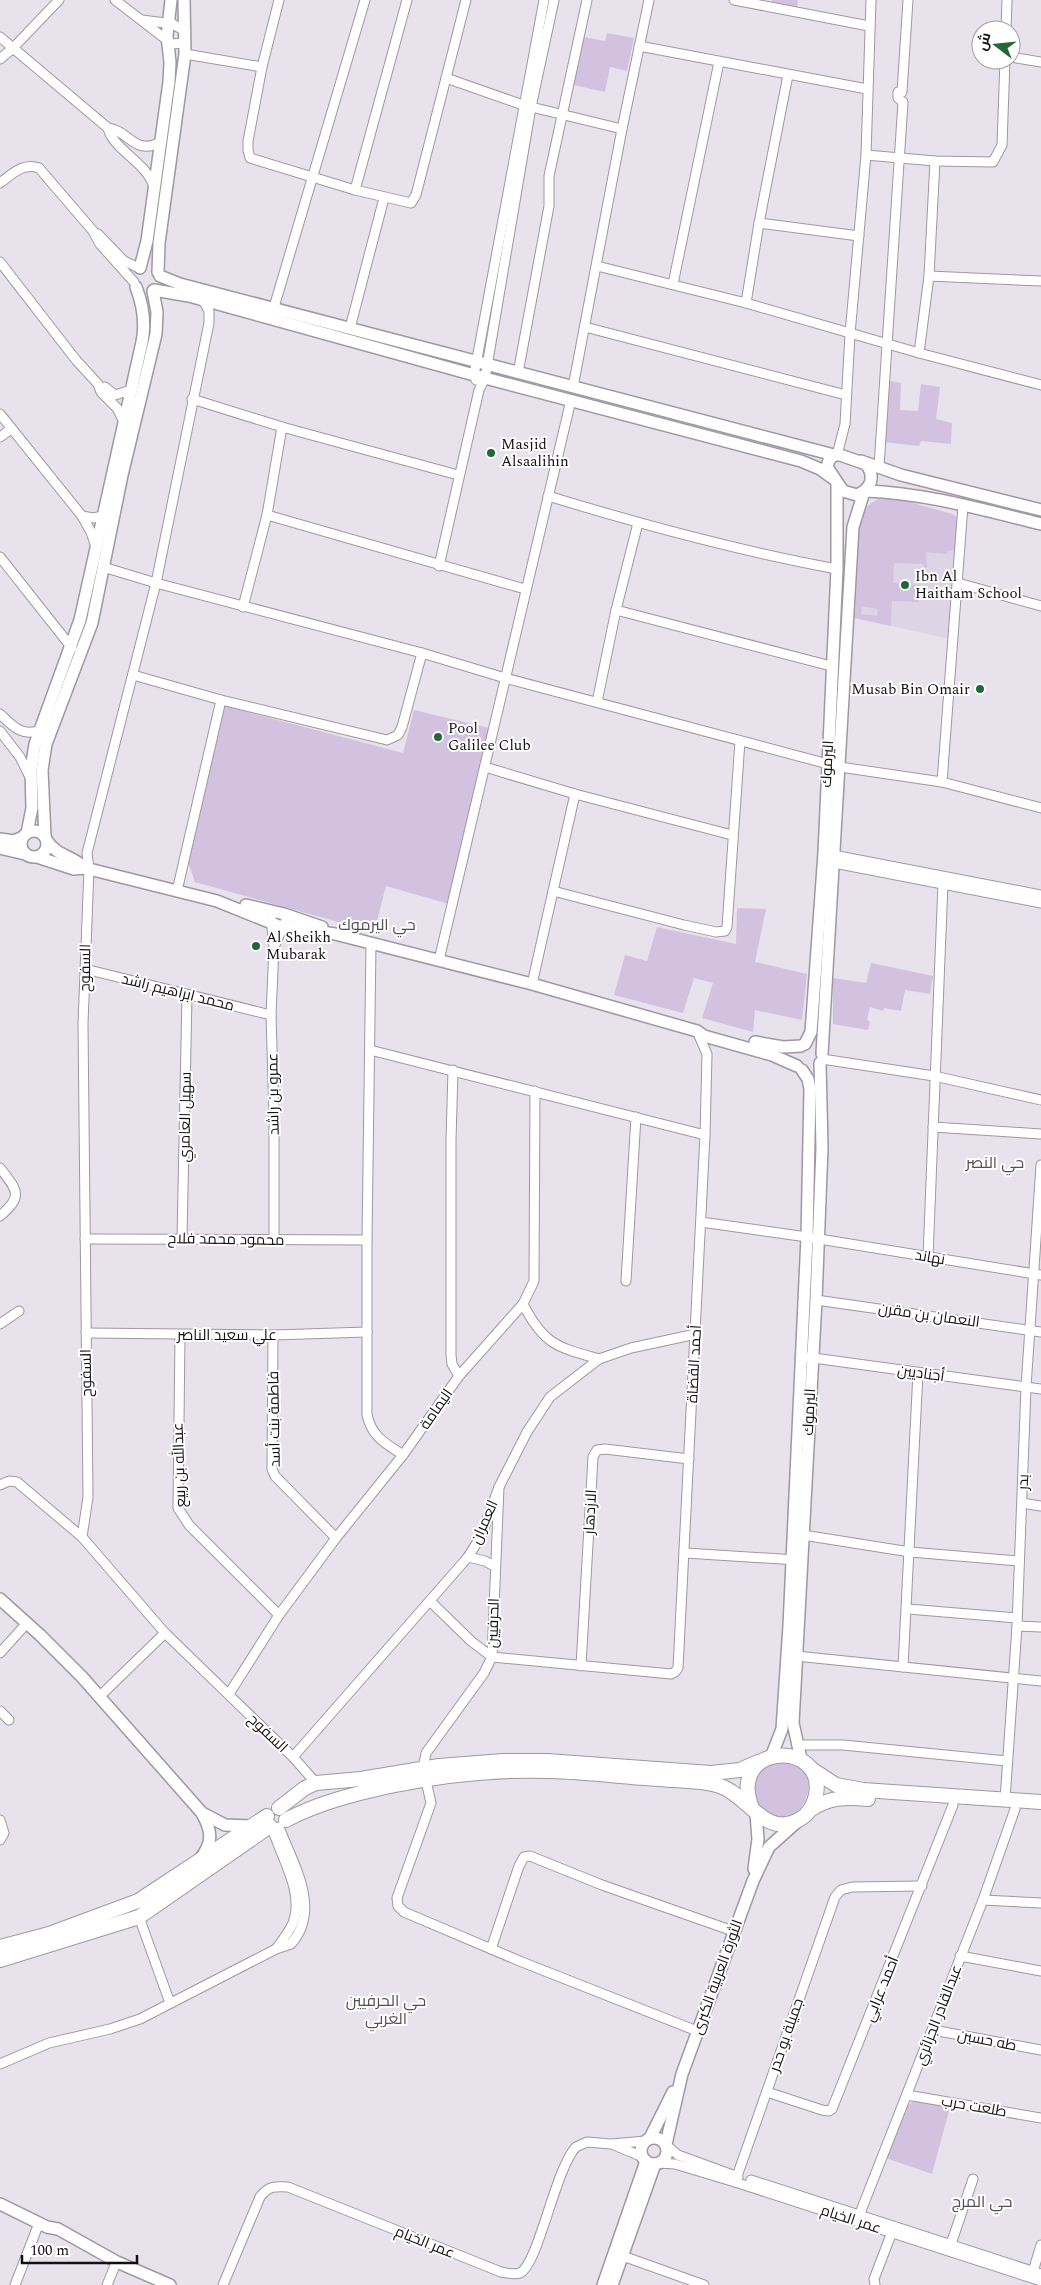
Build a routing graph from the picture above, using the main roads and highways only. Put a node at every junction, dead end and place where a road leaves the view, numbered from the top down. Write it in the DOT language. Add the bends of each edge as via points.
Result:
graph roads {
  1 [pos="766,1759"];
  2 [pos="805,1764"];
  3 [pos="425,1774"];
  4 [pos="311,1785"];
  5 [pos="1041,1802"];
  6 [pos="1010,1804"];
  7 [pos="315,1807"];
  8 [pos="1041,1809"];
  9 [pos="754,1811"];
  10 [pos="805,1815"];
  11 [pos="275,1821"];
  12 [pos="0,1947"];
  13 [pos="0,1960"];
  1 -- 2 [label="main road" via="779,1754 790,1755"];
  1 -- 3 [label="main road" via="740,1770 711,1773 529,1761 486,1762"];
  1 -- 9 [label="main road" via="752,1771 747,1783 747,1796"];
  2 -- 6 [label="main road" via="836,1785"];
  2 -- 10 [label="main road" via="815,1778 817,1789 815,1801"];
  3 -- 4 [label="main road"];
  3 -- 7 [label="main road"];
  3 -- 9 [label="main road" via="543,1771 676,1781 720,1786 737,1795"];
  4 -- 7 [label="main road" via="304,1798"];
  4 -- 7 [label="main road" via="324,1793"];
  4 -- 11 [label="main road"];
  5 -- 6 [label="main road"];
  6 -- 8 [label="main road"];
  6 -- 10 [label="main road" via="953,1805 842,1798 826,1800"];
  7 -- 11 [label="main road"];
  9 -- 10 [label="main road" via="778,1824 790,1824"];
  11 -- 12 [label="main road" via="250,1826 172,1880 125,1907 49,1934"];
  11 -- 13 [label="main road" via="139,1917"];
}
